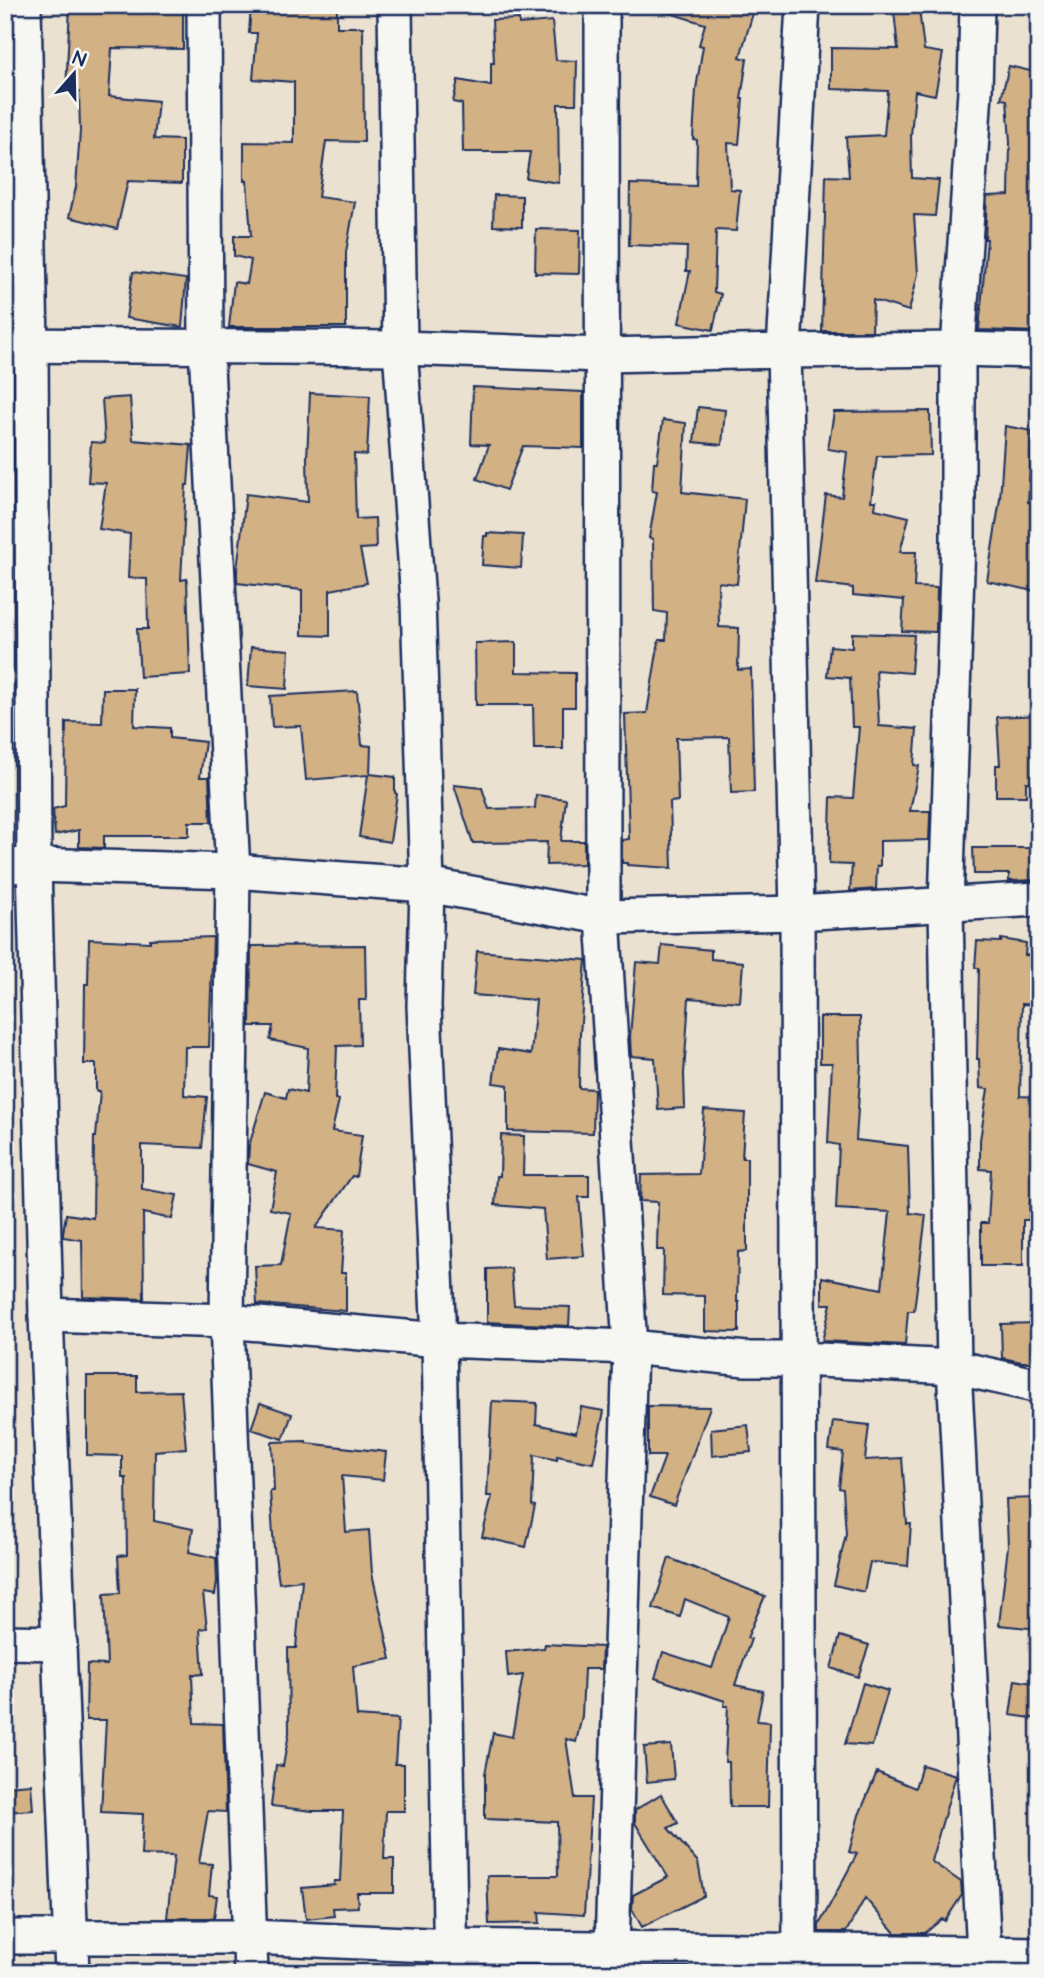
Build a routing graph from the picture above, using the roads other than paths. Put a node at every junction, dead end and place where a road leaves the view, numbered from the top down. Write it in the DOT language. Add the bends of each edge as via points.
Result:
graph roads {
  1 [pos="24,5"];
  2 [pos="204,5"];
  3 [pos="395,5"];
  4 [pos="602,5"];
  5 [pos="803,5"];
  6 [pos="977,5"];
  7 [pos="18,345"];
  8 [pos="206,346"];
  9 [pos="400,348"];
  10 [pos="958,349"];
  11 [pos="784,351"];
  12 [pos="1039,351"];
  13 [pos="603,355"];
  14 [pos="20,866"];
  15 [pos="233,871"];
  16 [pos="427,885"];
  17 [pos="1039,899"];
  18 [pos="946,905"];
  19 [pos="797,913"];
  20 [pos="603,916"];
  21 [pos="46,1315"];
  22 [pos="227,1321"];
  23 [pos="439,1340"];
  24 [pos="630,1347"];
  25 [pos="800,1359"];
  26 [pos="954,1367"];
  27 [pos="1039,1385"];
  28 [pos="5,1642"];
  29 [pos="60,1643"];
  30 [pos="72,1936"];
  31 [pos="5,1937"];
  32 [pos="250,1937"];
  33 [pos="1039,1954"];
  34 [pos="451,1959"];
  35 [pos="612,1961"];
  36 [pos="800,1962"];
  37 [pos="985,1963"];
  38 [pos="72,1973"];
  39 [pos="251,1973"];
  1 -- 7 [label="street"];
  2 -- 8 [label="street"];
  3 -- 9 [label="street"];
  4 -- 13 [label="street"];
  5 -- 11 [label="street"];
  6 -- 10 [label="street"];
  7 -- 8 [label="street"];
  7 -- 14 [label="street"];
  8 -- 9 [label="street"];
  8 -- 15 [label="street"];
  9 -- 13 [label="street"];
  9 -- 16 [label="street" via="418,601"];
  10 -- 11 [label="street"];
  10 -- 12 [label="street"];
  10 -- 18 [label="street" via="958,541"];
  11 -- 13 [label="street"];
  11 -- 19 [label="street"];
  13 -- 20 [label="street"];
  14 -- 15 [label="street"];
  14 -- 21 [label="street"];
  15 -- 16 [label="street"];
  15 -- 22 [label="street"];
  16 -- 20 [label="street"];
  16 -- 23 [label="street" via="424,1006"];
  17 -- 18 [label="street"];
  18 -- 19 [label="street"];
  18 -- 26 [label="street"];
  19 -- 20 [label="street"];
  19 -- 25 [label="street"];
  20 -- 24 [label="street"];
  21 -- 22 [label="street"];
  21 -- 29 [label="street"];
  22 -- 23 [label="street"];
  22 -- 32 [label="street"];
  23 -- 24 [label="street"];
  23 -- 34 [label="street"];
  24 -- 25 [label="street" via="746,1359"];
  24 -- 35 [label="street"];
  25 -- 26 [label="street"];
  25 -- 36 [label="street"];
  26 -- 27 [label="street"];
  26 -- 37 [label="street"];
  28 -- 29 [label="street"];
  29 -- 30 [label="street"];
  30 -- 31 [label="street"];
  30 -- 32 [label="street"];
  30 -- 38 [label="street"];
  32 -- 34 [label="street"];
  32 -- 39 [label="street"];
  33 -- 37 [label="street"];
  34 -- 35 [label="street"];
  35 -- 36 [label="street"];
  36 -- 37 [label="street"];
}
